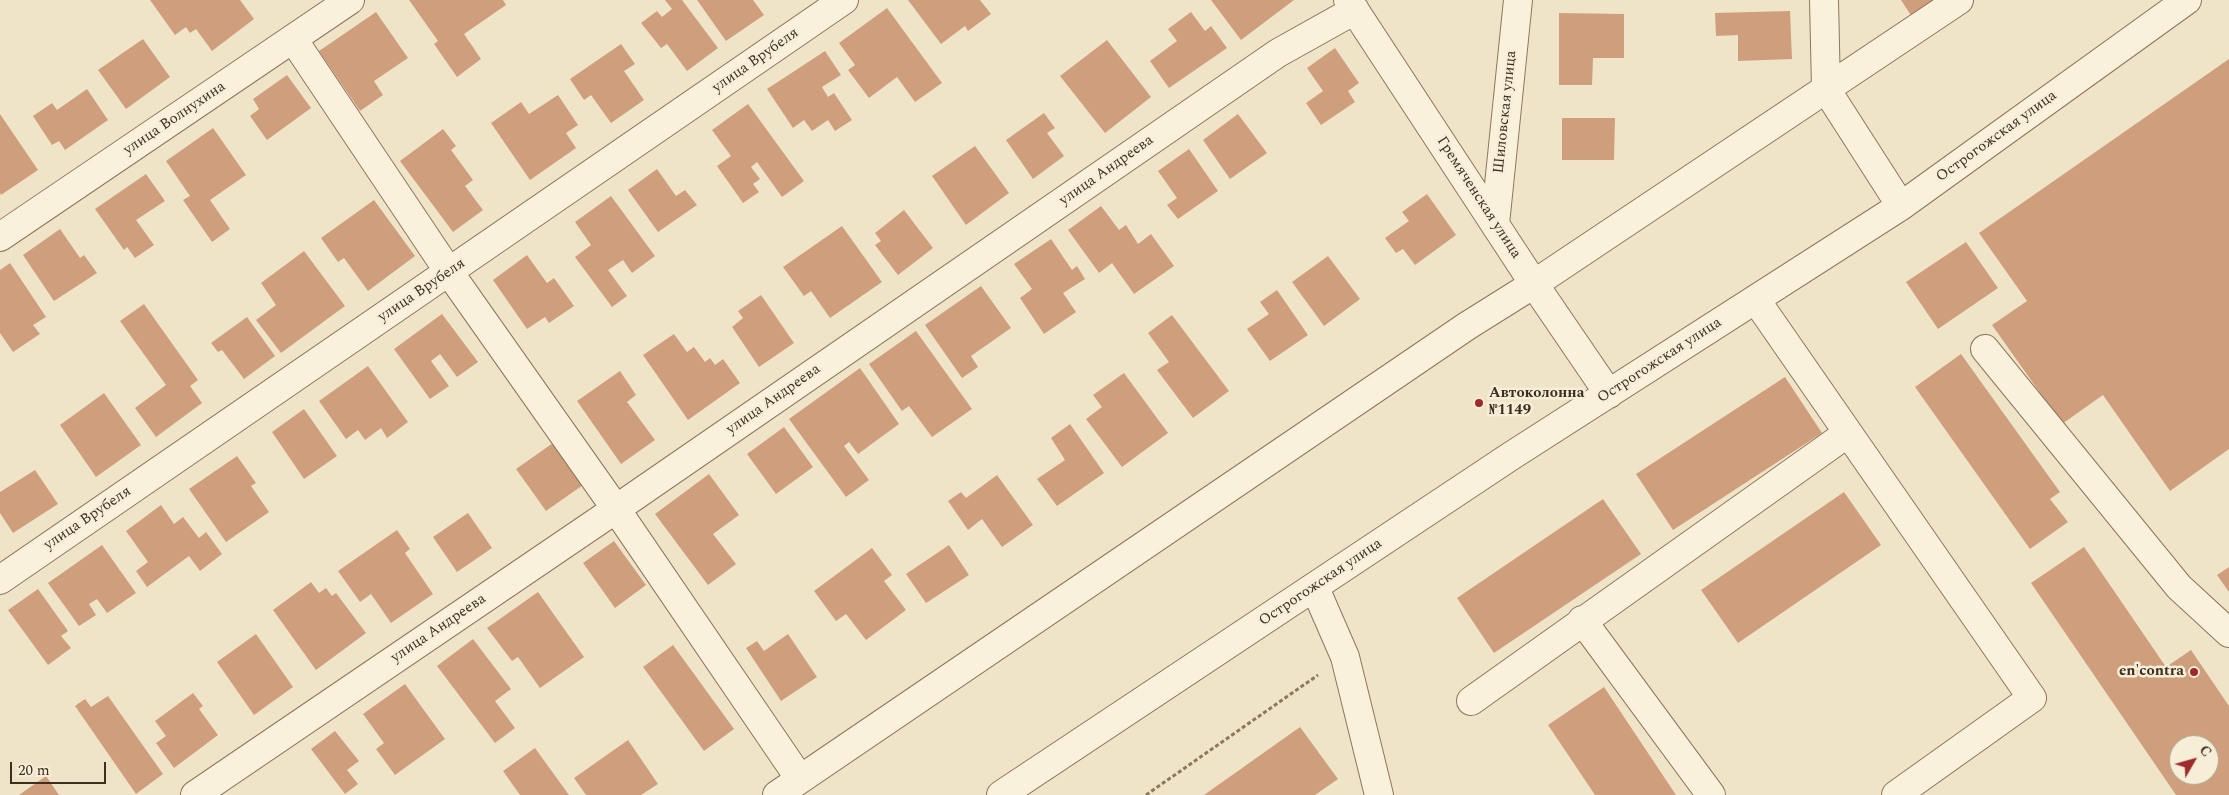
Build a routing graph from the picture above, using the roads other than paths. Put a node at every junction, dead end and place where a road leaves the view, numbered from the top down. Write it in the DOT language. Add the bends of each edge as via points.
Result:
graph roads {
  1 [pos="350,0"];
  2 [pos="844,0"];
  3 [pos="1518,0"];
  4 [pos="1824,0"];
  5 [pos="1959,0"];
  6 [pos="2187,0"];
  7 [pos="1352,5"];
  8 [pos="293,39"];
  9 [pos="1826,89"];
  10 [pos="1901,206"];
  11 [pos="1495,224"];
  12 [pos="0,237"];
  13 [pos="449,272"];
  14 [pos="1534,284"];
  15 [pos="1756,300"];
  16 [pos="1985,349"];
  17 [pos="1609,394"];
  18 [pos="1848,433"];
  19 [pos="616,509"];
  20 [pos="0,580"];
  21 [pos="1315,588"];
  22 [pos="1582,620"];
  23 [pos="2229,633"];
  24 [pos="1471,701"];
  25 [pos="800,779"];
  26 [pos="195,795"];
  27 [pos="777,795"];
  28 [pos="1001,795"];
  29 [pos="1379,795"];
  30 [pos="1711,795"];
  31 [pos="1896,795"];
  1 -- 8 [label="street, улица Волнухина"];
  2 -- 13 [label="street, улица Врубеля"];
  3 -- 11 [label="street, Шиловская улица"];
  4 -- 9 [label="street"];
  5 -- 9 [label="street"];
  6 -- 10 [label="street, Острогожская улица"];
  7 -- 11 [label="street, Гремяченская улица"];
  7 -- 19 [label="street, улица Андреева"];
  8 -- 12 [label="street, улица Волнухина"];
  8 -- 13 [label="street"];
  9 -- 10 [label="street"];
  9 -- 14 [label="street"];
  10 -- 15 [label="street, Острогожская улица"];
  11 -- 14 [label="street, Гремяченская улица"];
  13 -- 19 [label="street"];
  13 -- 20 [label="street, улица Врубеля"];
  14 -- 17 [label="street, Гремяченская улица"];
  14 -- 25 [label="street" via="1467,326"];
  15 -- 17 [label="street, Острогожская улица"];
  15 -- 18 [label="street"];
  16 -- 23 [label="street" via="2179,587"];
  17 -- 21 [label="street, Острогожская улица"];
  18 -- 22 [label="street"];
  18 -- 31 [label="street" via="2032,698"];
  19 -- 25 [label="street"];
  19 -- 26 [label="street, улица Андреева"];
  21 -- 28 [label="street, Острогожская улица"];
  21 -- 29 [label="street" via="1345,657"];
  22 -- 24 [label="street"];
  22 -- 30 [label="street"];
  25 -- 27 [label="street"];
}
